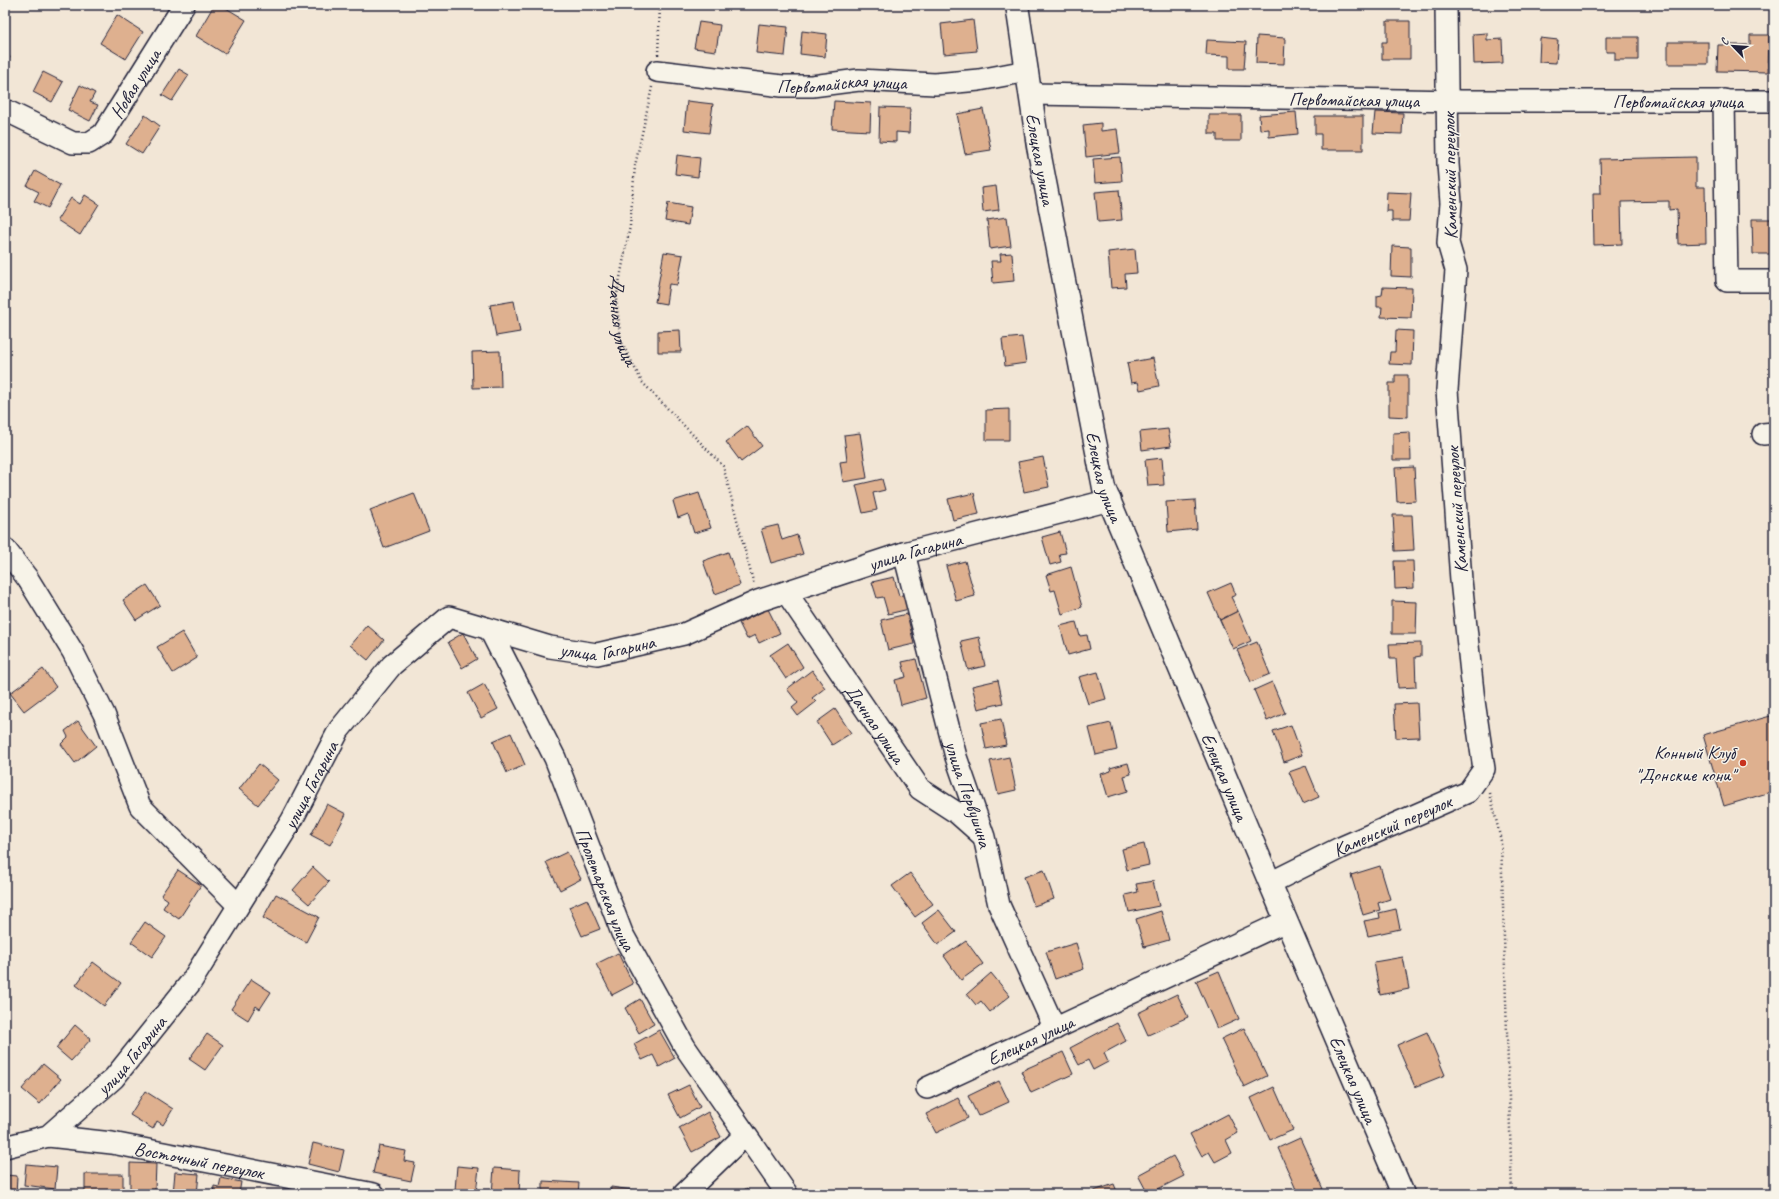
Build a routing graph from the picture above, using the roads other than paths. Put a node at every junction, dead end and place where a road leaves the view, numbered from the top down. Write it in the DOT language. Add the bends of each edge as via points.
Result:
graph roads {
  1 [pos="184,5"];
  2 [pos="1017,5"];
  3 [pos="1446,5"];
  4 [pos="657,71"];
  5 [pos="1027,72"];
  6 [pos="1030,94"];
  7 [pos="1724,100"];
  8 [pos="1448,101"];
  9 [pos="1774,101"];
  10 [pos="5,110"];
  11 [pos="1774,281"];
  12 [pos="1110,500"];
  13 [pos="5,549"];
  14 [pos="904,553"];
  15 [pos="786,592"];
  16 [pos="490,630"];
  17 [pos="984,837"];
  18 [pos="1270,883"];
  19 [pos="238,905"];
  20 [pos="1286,921"];
  21 [pos="1055,1029"];
  22 [pos="927,1088"];
  23 [pos="745,1135"];
  24 [pos="48,1136"];
  25 [pos="5,1147"];
  26 [pos="374,1194"];
  27 [pos="684,1194"];
  28 [pos="787,1194"];
  29 [pos="1404,1194"];
  1 -- 10 [label="street, Новая улица" via="103,134 89,143 73,143"];
  2 -- 5 [label="main road, Елецкая улица"];
  3 -- 8 [label="street, Каменский переулок"];
  4 -- 5 [label="street, Первомайская улица" via="782,86 812,86 859,80 935,84"];
  5 -- 6 [label="main road, Елецкая улица"];
  6 -- 8 [label="street, Первомайская улица"];
  6 -- 12 [label="main road, Елецкая улица" via="1104,488"];
  7 -- 8 [label="street, Первомайская улица"];
  7 -- 9 [label="street, Первомайская улица"];
  7 -- 11 [label="street" via="1727,281"];
  8 -- 18 [label="street, Каменский переулок" via="1451,203 1448,243 1456,270 1447,390 1461,580 1484,769 1468,792 1340,848"];
  12 -- 14 [label="street, улица Гагарина"];
  12 -- 18 [label="main road, Елецкая улица"];
  13 -- 19 [label="street" via="28,579 73,652 104,714 140,806"];
  14 -- 15 [label="street, улица Гагарина"];
  14 -- 17 [label="street, улица Первушина" via="956,756"];
  15 -- 16 [label="street, улица Гагарина" via="758,601 684,634 597,654 550,647"];
  15 -- 17 [label="street, Дачная улица" via="920,789 957,813"];
  16 -- 19 [label="street, улица Гагарина" via="449,617 392,665 339,730 292,820"];
  16 -- 23 [label="street, Пролетарская улица" via="554,758 622,933 684,1047"];
  17 -- 21 [label="street, улица Первушина" via="999,905"];
  18 -- 20 [label="main road, Елецкая улица"];
  19 -- 24 [label="street, улица Гагарина" via="191,982 114,1078"];
  20 -- 21 [label="street, Елецкая улица"];
  20 -- 29 [label="main road, Елецкая улица"];
  21 -- 22 [label="street, Елецкая улица"];
  23 -- 27 [label="street"];
  23 -- 28 [label="street, Пролетарская улица"];
  24 -- 25 [label="street, улица Гагарина"];
  24 -- 26 [label="street, Восточный переулок" via="112,1143"];
}
